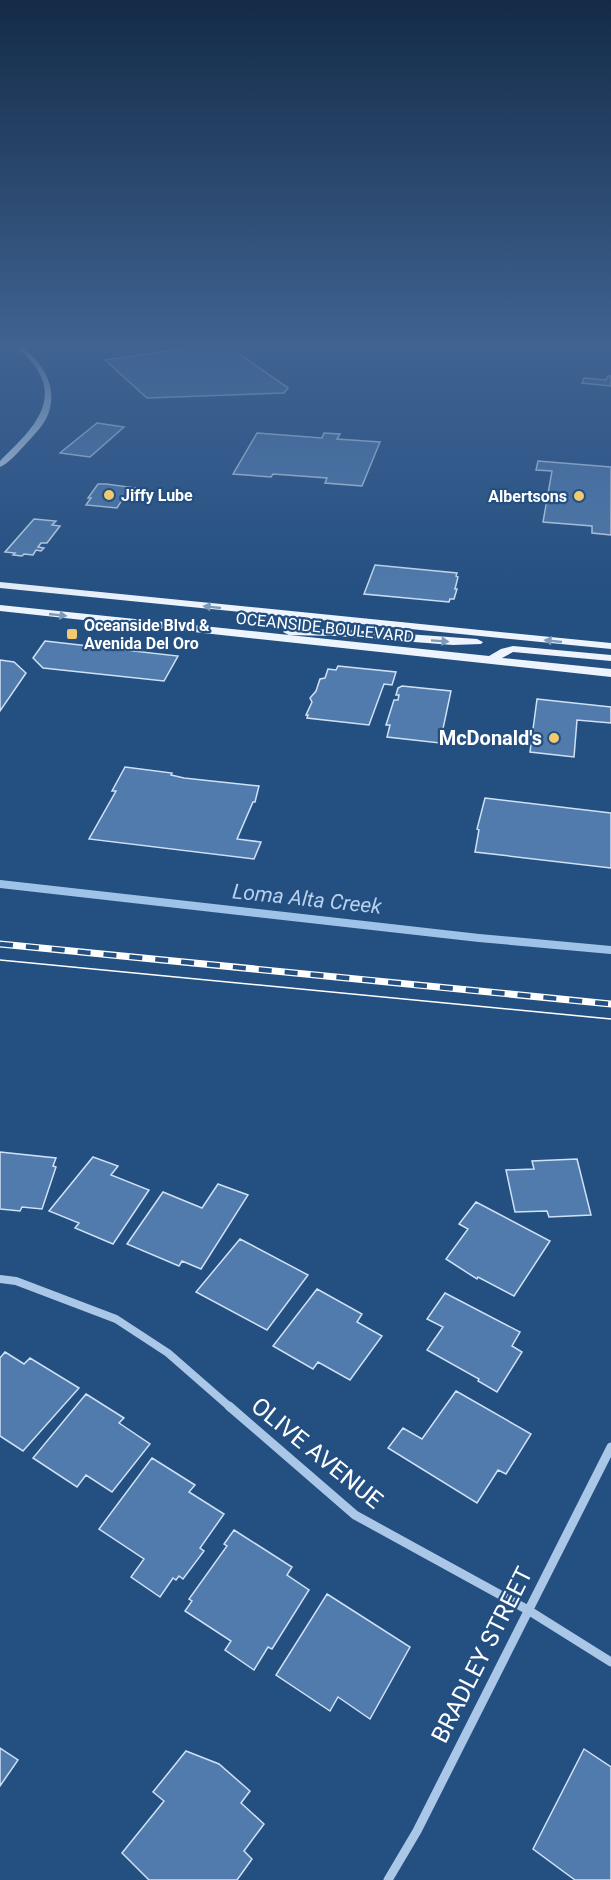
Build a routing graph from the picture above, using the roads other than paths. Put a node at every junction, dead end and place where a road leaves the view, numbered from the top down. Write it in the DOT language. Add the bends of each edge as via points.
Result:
graph roads {
  1 [pos="33,430"];
  2 [pos="0,465"];
  3 [pos="0,585"];
  4 [pos="0,608"];
  5 [pos="235,634"];
  6 [pos="502,636"];
  7 [pos="611,646"];
  8 [pos="611,658"];
  9 [pos="491,660"];
  10 [pos="611,673"];
  11 [pos="0,1279"];
  12 [pos="611,1447"];
  13 [pos="528,1610"];
  14 [pos="611,1662"];
  15 [pos="388,1880"];
  1 -- 2 [label="street"];
  6 -- 3 [label="main road, OCEANSIDE BOULEVARD, one-way"];
  4 -- 5 [label="main road, OCEANSIDE BOULEVARD, one-way"];
  5 -- 6 [label="main road, one-way" via="322,630 472,642"];
  5 -- 9 [label="main road, OCEANSIDE BOULEVARD"];
  7 -- 6 [label="main road, OCEANSIDE BOULEVARD, one-way"];
  8 -- 9 [label="main road" via="513,649"];
  9 -- 10 [label="main road, OCEANSIDE BOULEVARD"];
  11 -- 13 [label="street, OLIVE AVENUE" via="16,1281 116,1319 168,1353 355,1515"];
  12 -- 13 [label="street, BRADLEY STREET"];
  13 -- 14 [label="street, OLIVE AVENUE"];
  13 -- 15 [label="street, BRADLEY STREET" via="417,1831"];
}
